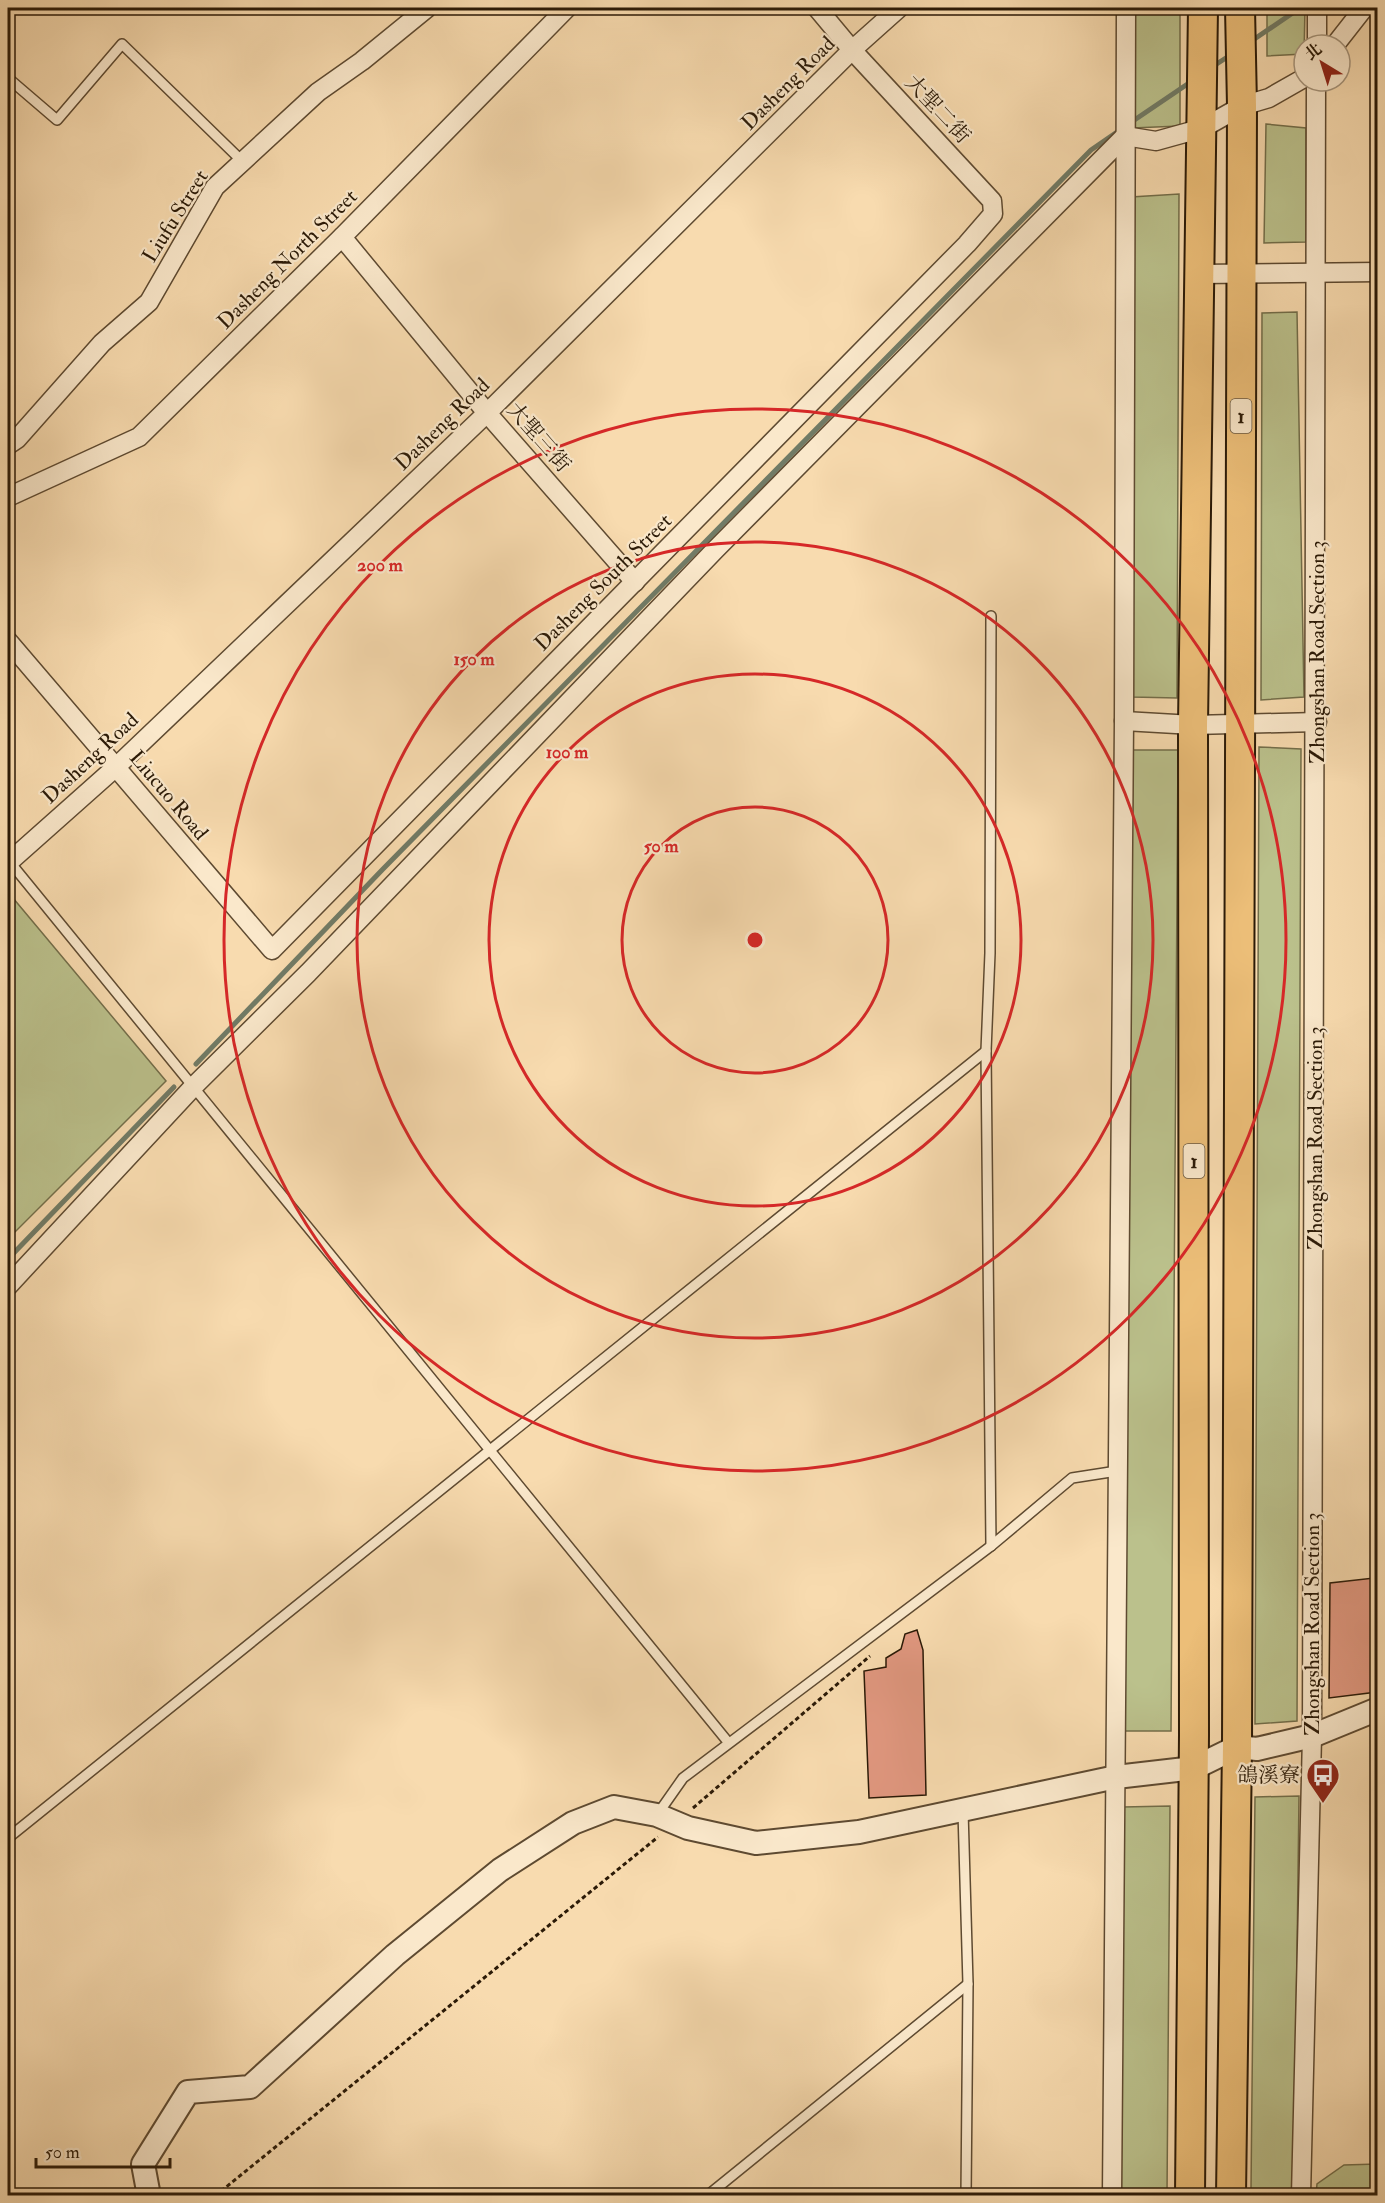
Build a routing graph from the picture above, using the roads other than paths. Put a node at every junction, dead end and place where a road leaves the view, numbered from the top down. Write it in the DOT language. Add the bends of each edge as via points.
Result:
graph roads {
  1 [pos="427,8"];
  2 [pos="567,8"];
  3 [pos="817,8"];
  4 [pos="899,8"];
  5 [pos="1126,8"];
  6 [pos="1203,8"];
  7 [pos="1240,8"];
  8 [pos="1317,8"];
  9 [pos="1364,8"];
  10 [pos="1317,33"];
  11 [pos="1344,33"];
  12 [pos="852,50"];
  13 [pos="8,78"];
  14 [pos="1292,85"];
  15 [pos="1316,93"];
  16 [pos="1242,106"];
  17 [pos="1203,128"];
  18 [pos="1125,136"];
  19 [pos="242,161"];
  20 [pos="342,237"];
  21 [pos="967,244"];
  22 [pos="1377,272"];
  23 [pos="1317,273"];
  24 [pos="1200,274"];
  25 [pos="1241,274"];
  26 [pos="487,412"];
  27 [pos="8,445"];
  28 [pos="8,497"];
  29 [pos="635,582"];
  30 [pos="991,616"];
  31 [pos="8,641"];
  32 [pos="1124,721"];
  33 [pos="1317,722"];
  34 [pos="1193,725"];
  35 [pos="1240,725"];
  36 [pos="116,767"];
  37 [pos="8,862"];
  38 [pos="272,950"];
  39 [pos="986,1051"];
  40 [pos="194,1086"];
  41 [pos="8,1286"];
  42 [pos="491,1449"];
  43 [pos="1117,1471"];
  44 [pos="991,1546"];
  45 [pos="1377,1709"];
  46 [pos="1312,1736"];
  47 [pos="728,1742"];
  48 [pos="1237,1747"];
  49 [pos="1194,1768"];
  50 [pos="1116,1777"];
  51 [pos="963,1811"];
  52 [pos="666,1819"];
  53 [pos="8,1838"];
  54 [pos="968,1984"];
  55 [pos="149,2196"];
  56 [pos="706,2196"];
  57 [pos="966,2196"];
  58 [pos="1112,2196"];
  59 [pos="1190,2196"];
  60 [pos="1231,2196"];
  61 [pos="1301,2196"];
  1 -- 19 [label="street, Liufu Street" via="318,92"];
  2 -- 20 [label="street, Dasheng North Street"];
  3 -- 12 [label="street, 大聖二街"];
  4 -- 12 [label="street, Dasheng Road"];
  5 -- 18 [label="street"];
  6 -- 17 [label="main road, 1"];
  7 -- 16 [label="main road, 1"];
  8 -- 10 [label="street"];
  9 -- 11 [label="street"];
  12 -- 21 [label="street, 大聖二街" via="992,201 993,214"];
  12 -- 26 [label="street, Dasheng Road"];
  13 -- 19 [label="lane" via="57,120 122,44"];
  14 -- 16 [label="street" via="1269,98"];
  15 -- 23 [label="street, Zhongshan Road Section 3"];
  16 -- 17 [label="street"];
  16 -- 25 [label="main road, 1"];
  17 -- 18 [label="street" via="1156,141"];
  17 -- 24 [label="main road, 1"];
  18 -- 32 [label="street"];
  18 -- 40 [label="street" via="715,550"];
  19 -- 27 [label="street, Liufu Street" via="215,187 149,302 102,343"];
  20 -- 26 [label="street, 大聖三街"];
  20 -- 28 [label="street, Dasheng North Street" via="139,437"];
  21 -- 29 [label="street, Dasheng South Street"];
  22 -- 23 [label="street"];
  23 -- 25 [label="street"];
  23 -- 33 [label="street, Zhongshan Road Section 3"];
  24 -- 25 [label="street"];
  24 -- 34 [label="main road, 1"];
  25 -- 35 [label="main road, 1"];
  26 -- 29 [label="street, 大聖三街"];
  26 -- 36 [label="street, Dasheng Road"];
  29 -- 38 [label="street, Dasheng South Street"];
  30 -- 39 [label="lane"];
  31 -- 36 [label="street, Liucuo Road"];
  32 -- 34 [label="street"];
  32 -- 43 [label="street"];
  33 -- 35 [label="street"];
  33 -- 46 [label="street, Zhongshan Road Section 3"];
  34 -- 35 [label="street"];
  34 -- 49 [label="main road, 1"];
  35 -- 48 [label="main road, 1"];
  36 -- 37 [label="street, Dasheng Road"];
  36 -- 38 [label="street, Liucuo Road"];
  37 -- 40 [label="lane"];
  39 -- 42 [label="lane"];
  39 -- 44 [label="lane"];
  40 -- 41 [label="street"];
  40 -- 42 [label="lane"];
  42 -- 47 [label="lane"];
  42 -- 53 [label="lane"];
  43 -- 44 [label="lane" via="1072,1478"];
  43 -- 50 [label="street"];
  44 -- 47 [label="lane"];
  45 -- 46 [label="street"];
  46 -- 48 [label="street" via="1257,1749"];
  46 -- 61 [label="street, Zhongshan Road Section 3"];
  47 -- 52 [label="lane" via="682,1778"];
  48 -- 49 [label="street"];
  48 -- 60 [label="main road, 1"];
  49 -- 50 [label="street"];
  49 -- 59 [label="main road, 1"];
  50 -- 51 [label="street"];
  50 -- 58 [label="street"];
  51 -- 52 [label="street" via="859,1832 756,1843"];
  51 -- 54 [label="lane"];
  52 -- 55 [label="street" via="614,1806 573,1823 501,1870 395,1955 250,2087 188,2092 143,2164"];
  54 -- 56 [label="lane"];
  54 -- 57 [label="lane"];
}
